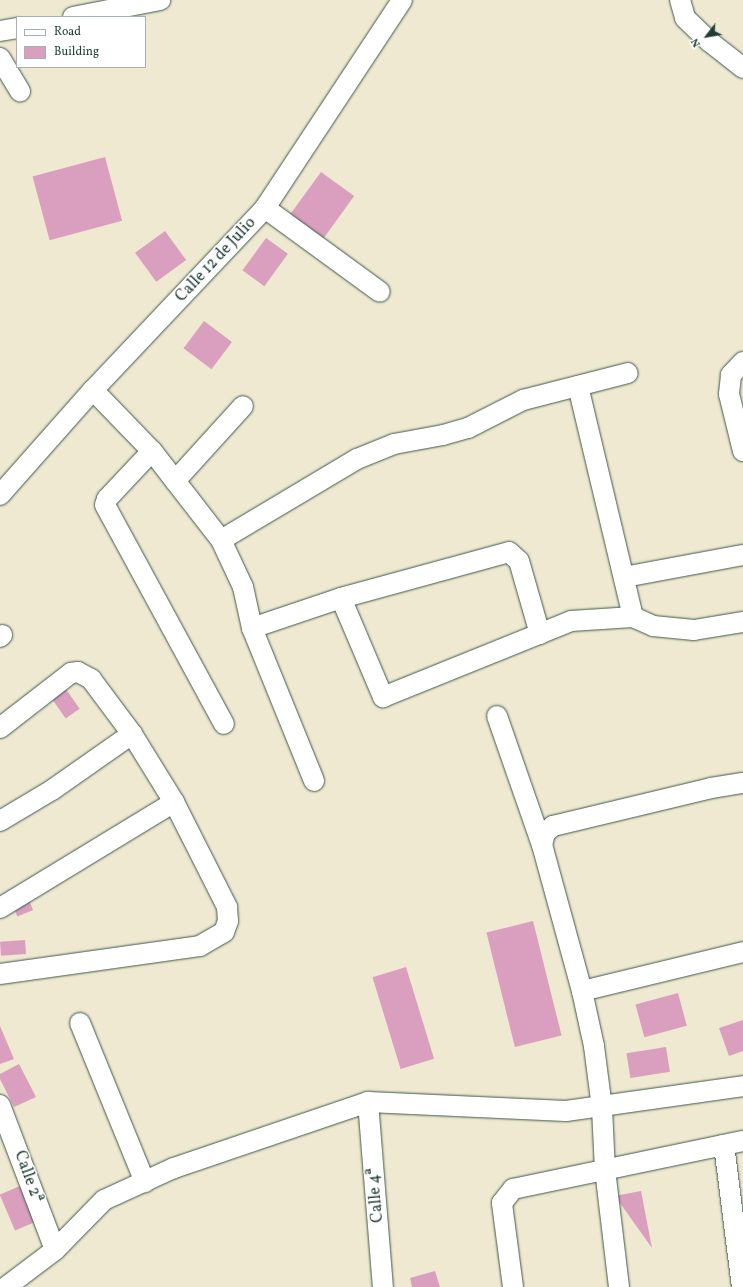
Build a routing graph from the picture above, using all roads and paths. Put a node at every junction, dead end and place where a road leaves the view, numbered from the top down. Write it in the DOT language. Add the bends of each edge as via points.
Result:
graph roads {
  1 [pos="402,0"];
  2 [pos="680,0"];
  3 [pos="151,1"];
  4 [pos="78,16"];
  5 [pos="16,28"];
  6 [pos="0,31"];
  7 [pos="0,58"];
  8 [pos="743,68"];
  9 [pos="20,91"];
  10 [pos="265,208"];
  11 [pos="380,292"];
  12 [pos="743,362"];
  13 [pos="628,373"];
  14 [pos="578,386"];
  15 [pos="93,390"];
  16 [pos="244,406"];
  17 [pos="152,451"];
  18 [pos="743,451"];
  19 [pos="175,481"];
  20 [pos="0,495"];
  21 [pos="222,540"];
  22 [pos="743,555"];
  23 [pos="624,577"];
  24 [pos="341,598"];
  25 [pos="633,617"];
  26 [pos="743,622"];
  27 [pos="252,628"];
  28 [pos="540,634"];
  29 [pos="497,716"];
  30 [pos="224,724"];
  31 [pos="0,728"];
  32 [pos="132,734"];
  33 [pos="314,781"];
  34 [pos="743,783"];
  35 [pos="174,802"];
  36 [pos="0,821"];
  37 [pos="542,845"];
  38 [pos="0,908"];
  39 [pos="743,952"];
  40 [pos="0,974"];
  41 [pos="582,991"];
  42 [pos="80,1024"];
  43 [pos="743,1086"];
  44 [pos="368,1102"];
  45 [pos="0,1105"];
  46 [pos="602,1108"];
  47 [pos="734,1143"];
  48 [pos="605,1170"];
  49 [pos="145,1182"];
  50 [pos="55,1250"];
  51 [pos="6,1287"];
  52 [pos="383,1287"];
  53 [pos="513,1287"];
  54 [pos="619,1287"];
  55 [pos="742,1287"];
  1 -- 10 [label="street, Calle 12 de Julio"];
  2 -- 8 [label="street" via="685,18"];
  3 -- 4 [label="street"];
  5 -- 6 [label="street"];
  7 -- 9 [label="street"];
  10 -- 11 [label="street"];
  10 -- 15 [label="street, Calle 12 de Julio"];
  12 -- 18 [label="street" via="731,375 728,394"];
  13 -- 14 [label="street"];
  14 -- 21 [label="street" via="523,400 468,428 443,436 394,444 357,459"];
  14 -- 23 [label="street"];
  15 -- 17 [label="street"];
  15 -- 20 [label="street, Calle 12 de Julio"];
  16 -- 19 [label="street"];
  17 -- 19 [label="street"];
  17 -- 30 [label="street" via="107,499 105,505"];
  19 -- 21 [label="street"];
  21 -- 27 [label="street" via="244,587"];
  22 -- 23 [label="street"];
  23 -- 25 [label="street"];
  24 -- 27 [label="street"];
  24 -- 28 [label="street" via="509,552 519,561"];
  24 -- 28 [label="street" via="384,697"];
  25 -- 26 [label="street" via="653,626 694,630"];
  25 -- 28 [label="street" via="571,621"];
  27 -- 33 [label="street"];
  29 -- 37 [label="street"];
  31 -- 32 [label="street" via="64,676 78,672 91,679"];
  32 -- 35 [label="street"];
  32 -- 36 [label="street" via="52,790"];
  34 -- 37 [label="street" via="711,788 553,826 545,833"];
  35 -- 38 [label="street"];
  35 -- 40 [label="street" via="227,907 228,921 224,932 200,946"];
  37 -- 41 [label="street"];
  39 -- 41 [label="street"];
  41 -- 46 [label="street" via="594,1046"];
  42 -- 49 [label="street"];
  43 -- 46 [label="street"];
  44 -- 46 [label="street" via="566,1111"];
  44 -- 49 [label="street" via="174,1168"];
  44 -- 52 [label="street, Calle 4ª"];
  45 -- 50 [label="street, Calle 2ª"];
  46 -- 48 [label="street"];
  47 -- 48 [label="street"];
  47 -- 55 [label="street"];
  48 -- 53 [label="street" via="513,1189 502,1203"];
  48 -- 54 [label="street"];
  49 -- 50 [label="street" via="104,1200"];
  50 -- 51 [label="street"];
}
